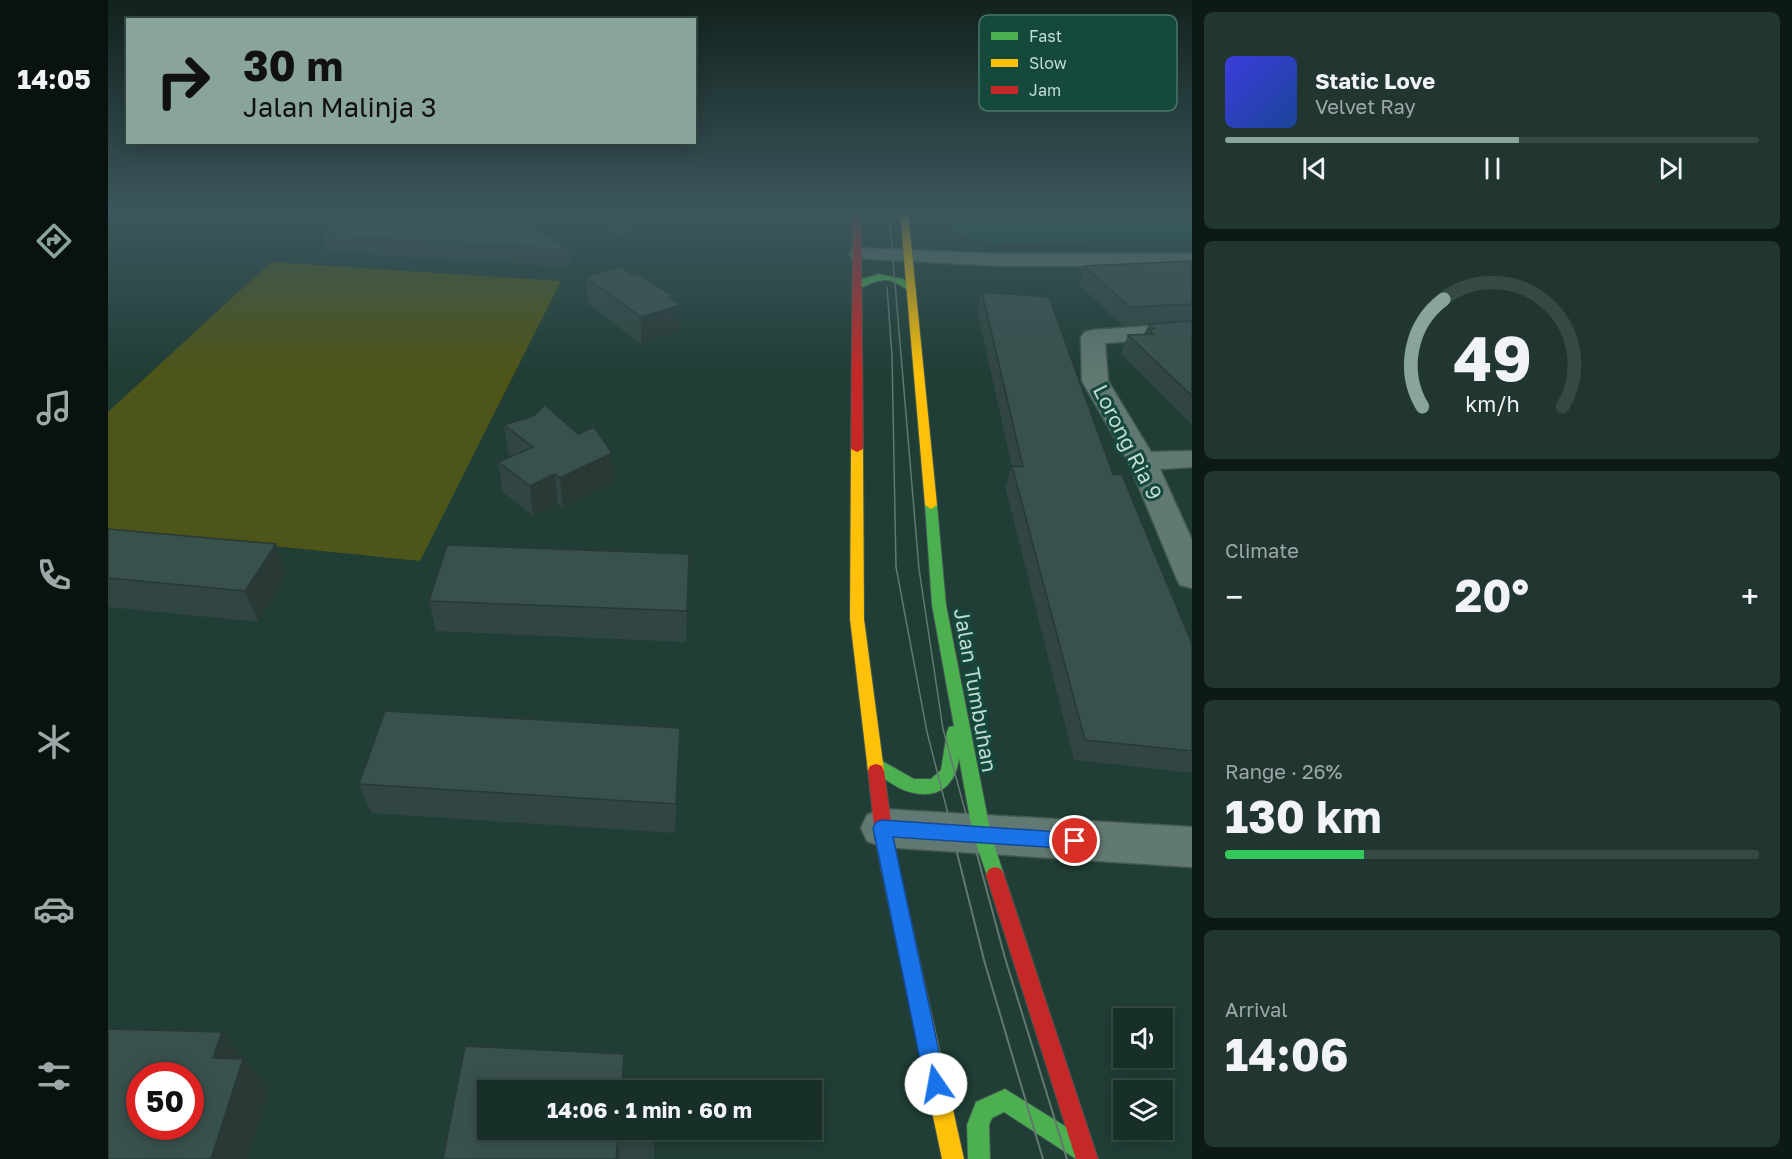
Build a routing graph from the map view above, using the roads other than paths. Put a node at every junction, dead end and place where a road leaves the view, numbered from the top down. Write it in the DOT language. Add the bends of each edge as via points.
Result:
graph roads {
  1 [pos="859,266"];
  2 [pos="911,266"];
  3 [pos="858,286"];
  4 [pos="913,290"];
  5 [pos="1192,330"];
  6 [pos="1192,459"];
  7 [pos="1142,461"];
  8 [pos="1192,577"];
  9 [pos="958,710"];
  10 [pos="875,764"];
  11 [pos="882,828"];
  12 [pos="982,835"];
  13 [pos="1192,848"];
  14 [pos="1086,1155"];
  15 [pos="953,1159"];
  16 [pos="979,1159"];
  1 -- 3 [label="main road"];
  2 -- 4 [label="main road, Jalan Tumbuhan"];
  3 -- 4 [label="main road" via="874,275 891,275"];
  3 -- 10 [label="main road" via="857,619"];
  4 -- 9 [label="main road, Jalan Tumbuhan" via="939,605"];
  5 -- 7 [label="street, Lorong Ria 9" via="1093,337 1095,381"];
  6 -- 7 [label="street"];
  7 -- 8 [label="street, Lorong Ria 9"];
  9 -- 10 [label="main road" via="949,773 934,786 912,786"];
  9 -- 12 [label="main road, Jalan Tumbuhan"];
  10 -- 11 [label="main road"];
  11 -- 12 [label="street"];
  11 -- 15 [label="main road"];
  12 -- 13 [label="street"];
  12 -- 14 [label="main road, Jalan Tumbuhan"];
  14 -- 16 [label="main road" via="1029,1113 1005,1101 984,1110 978,1125"];
}
